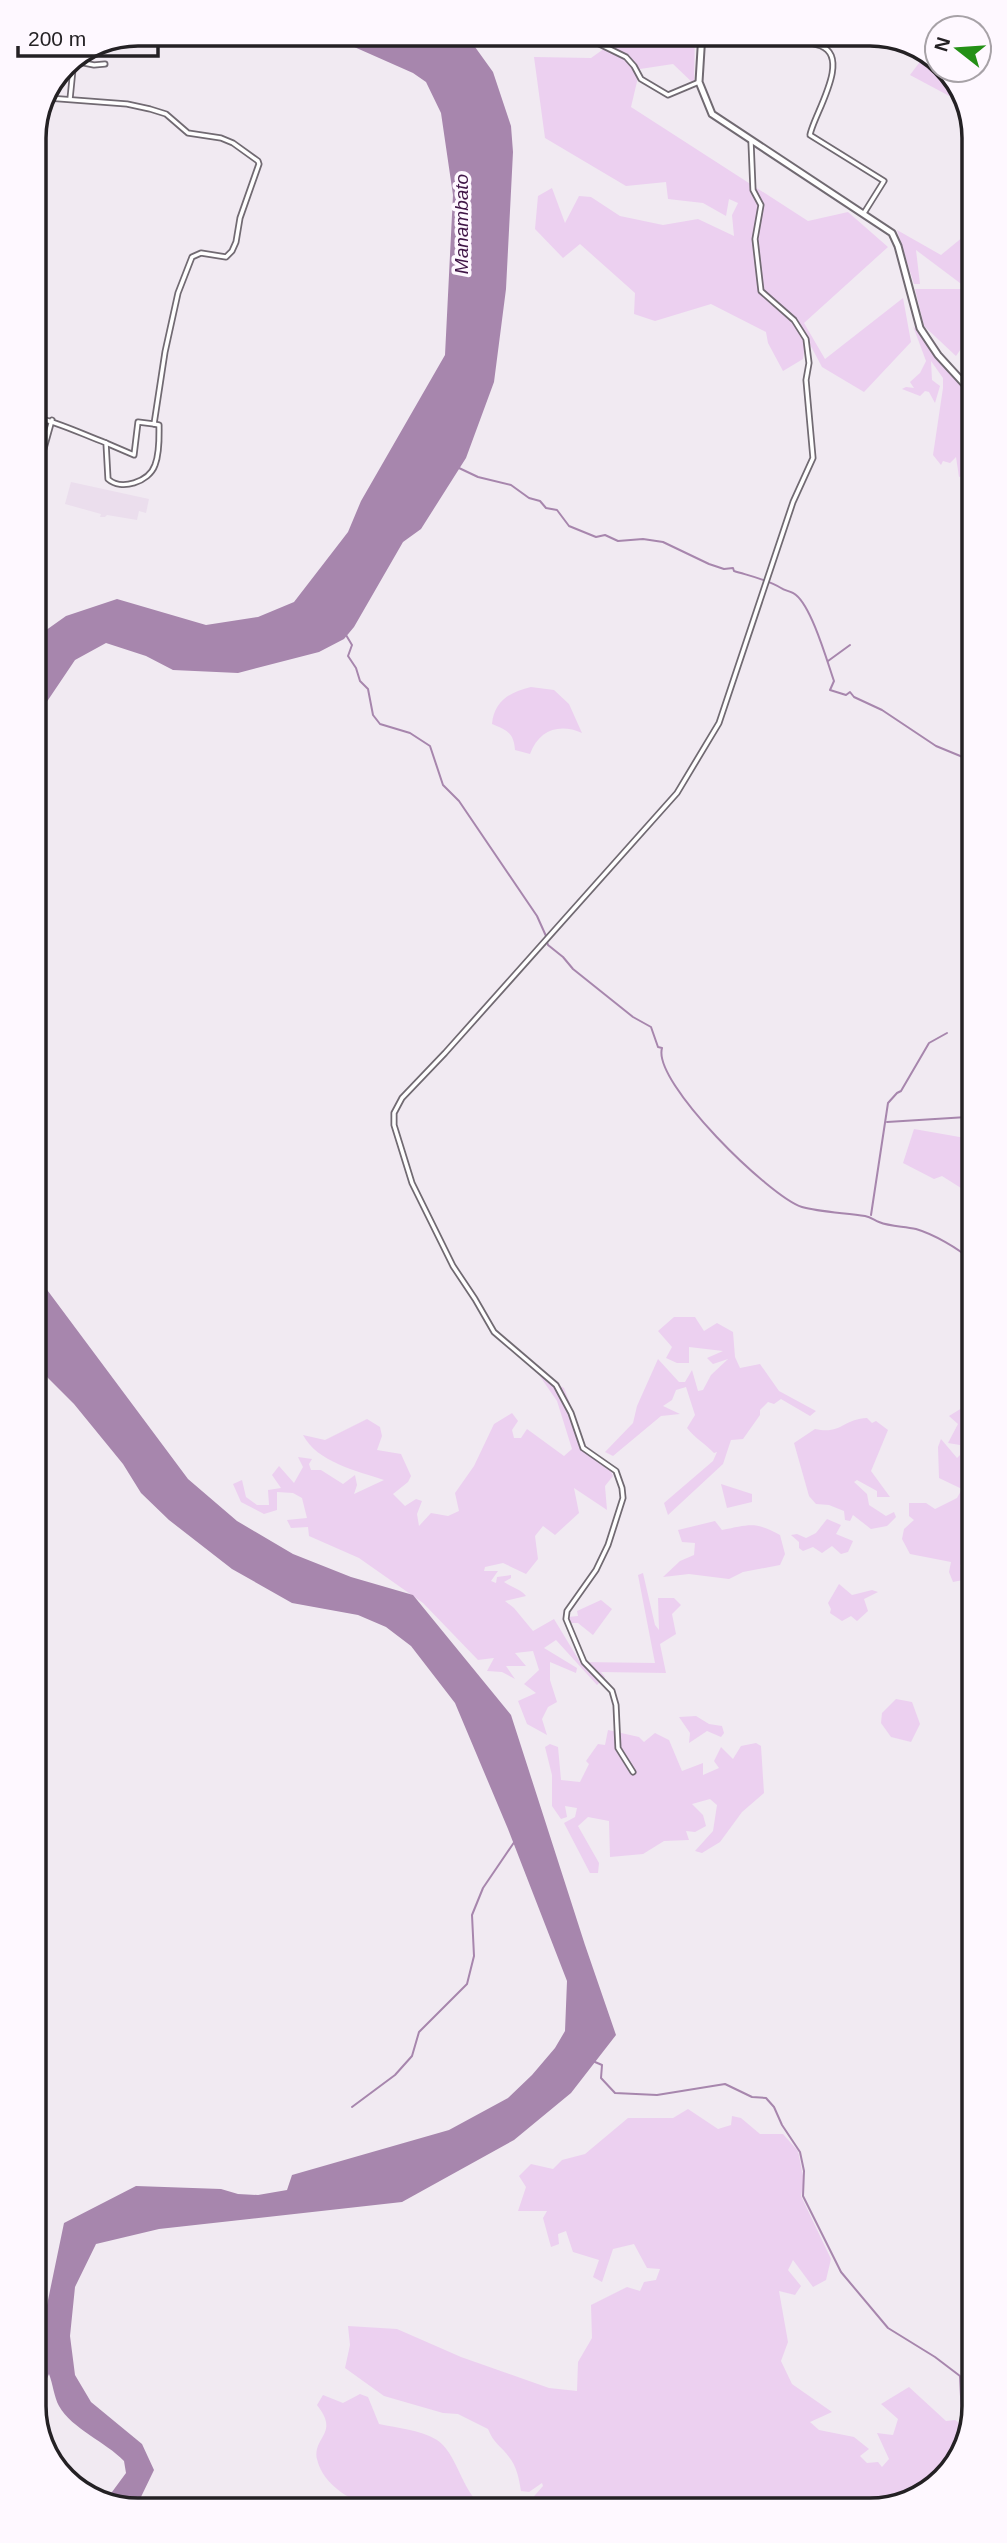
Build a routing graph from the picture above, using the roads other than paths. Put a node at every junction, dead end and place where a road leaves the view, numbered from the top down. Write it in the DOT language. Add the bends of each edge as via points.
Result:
graph roads {
  1 [pos="604,46"];
  2 [pos="701,46"];
  3 [pos="821,46"];
  4 [pos="84,63"];
  5 [pos="105,64"];
  6 [pos="73,71"];
  7 [pos="699,82"];
  8 [pos="54,98"];
  9 [pos="70,99"];
  10 [pos="751,142"];
  11 [pos="864,213"];
  12 [pos="962,381"];
  13 [pos="46,420"];
  14 [pos="52,421"];
  15 [pos="154,424"];
  16 [pos="46,442"];
  17 [pos="106,443"];
  18 [pos="633,1772"];
  1 -- 7 [label="street" via="626,57 641,79 668,95"];
  2 -- 7 [label="main road"];
  3 -- 11 [label="street" via="831,53 833,66 810,135 884,181"];
  4 -- 5 [label="street"];
  6 -- 9 [label="street"];
  7 -- 10 [label="main road" via="712,114"];
  8 -- 9 [label="street"];
  9 -- 15 [label="street" via="127,104 166,114 188,133 233,144 259,164 232,251 226,257 201,253 192,257 178,293"];
  10 -- 11 [label="main road"];
  10 -- 18 [label="street" via="754,190 761,205 755,239 761,291 794,320 806,339 813,458 793,502 719,723 677,793 402,1098 394,1113 412,1183 453,1266 494,1332 556,1385 583,1448 616,1471 623,1498 615,1525 596,1570 566,1619 584,1662 612,1691 618,1748"];
  11 -- 12 [label="main road" via="892,233 920,328"];
  13 -- 14 [label="street"];
  14 -- 16 [label="street"];
  14 -- 17 [label="street"];
  15 -- 17 [label="street" via="138,422 134,455"];
  15 -- 17 [label="street" via="159,425 155,467 126,486 108,479"];
}
